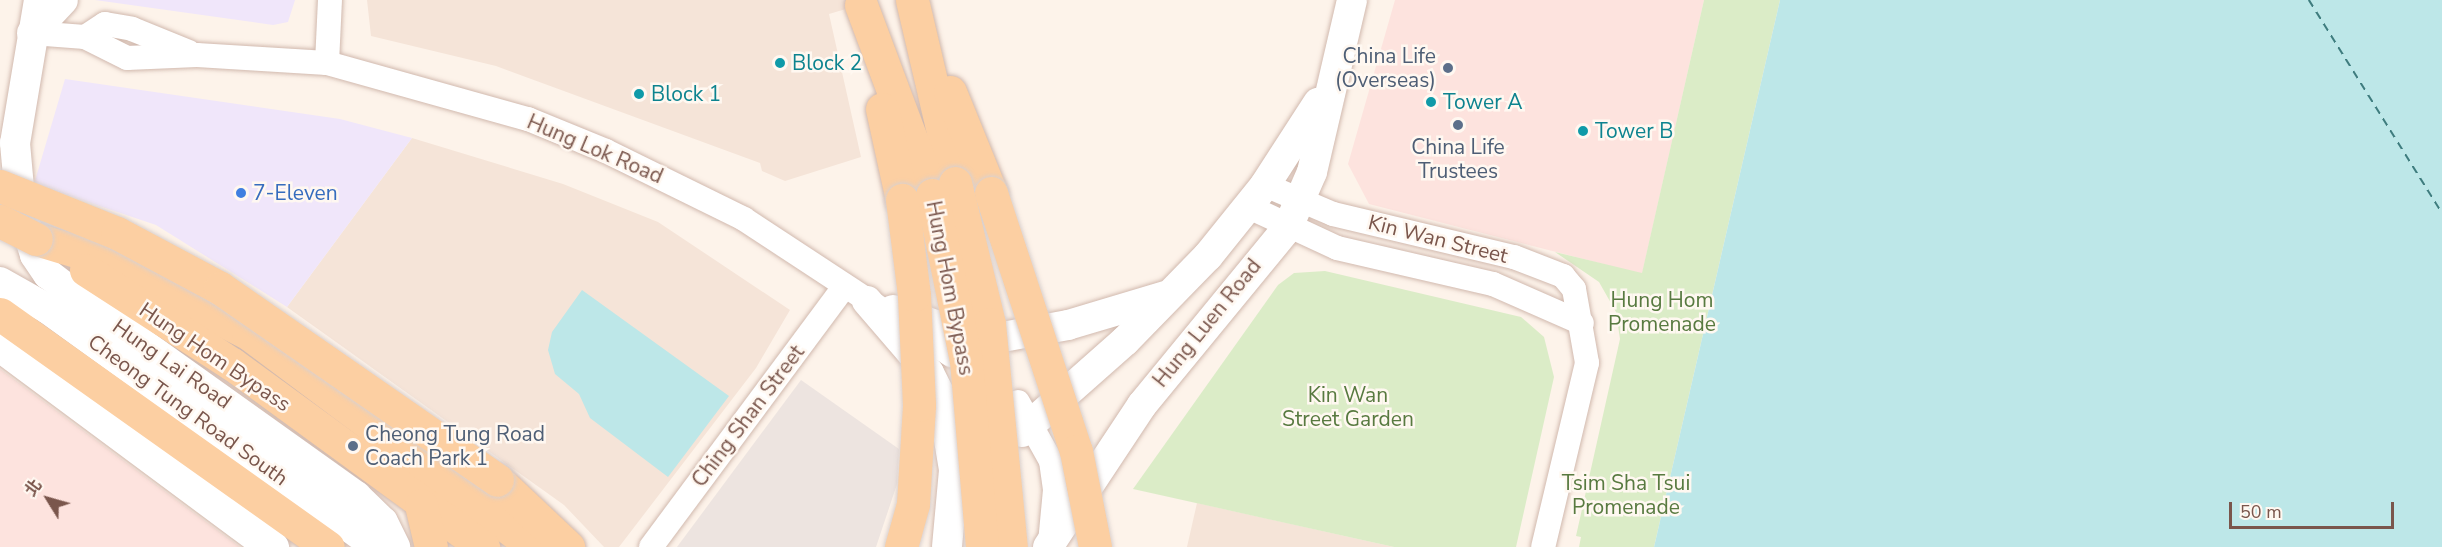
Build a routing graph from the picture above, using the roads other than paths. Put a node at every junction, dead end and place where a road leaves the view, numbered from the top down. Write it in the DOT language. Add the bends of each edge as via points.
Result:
graph roads {
  1 [pos="39,0"];
  2 [pos="63,0"];
  3 [pos="330,0"];
  4 [pos="1352,0"];
  5 [pos="915,8"];
  6 [pos="32,33"];
  7 [pos="327,63"];
  8 [pos="1329,85"];
  9 [pos="15,143"];
  10 [pos="0,178"];
  11 [pos="0,186"];
  12 [pos="1257,196"];
  13 [pos="1303,201"];
  14 [pos="0,221"];
  15 [pos="1288,227"];
  16 [pos="36,238"];
  17 [pos="0,282"];
  18 [pos="856,293"];
  19 [pos="1165,296"];
  20 [pos="0,315"];
  21 [pos="1582,323"];
  22 [pos="1008,336"];
  23 [pos="949,342"];
  24 [pos="0,345"];
  25 [pos="1024,418"];
  26 [pos="421,505"];
  27 [pos="974,505"];
  28 [pos="268,544"];
  29 [pos="1049,545"];
  30 [pos="384,546"];
  31 [pos="328,547"];
  32 [pos="431,547"];
  33 [pos="483,547"];
  34 [pos="534,547"];
  35 [pos="568,547"];
  36 [pos="651,547"];
  37 [pos="901,547"];
  38 [pos="947,547"];
  39 [pos="952,547"];
  40 [pos="982,547"];
  41 [pos="1011,547"];
  42 [pos="1095,547"];
  43 [pos="1543,547"];
  1 -- 6 [label="street, Hung Lai Road"];
  2 -- 6 [label="street"];
  3 -- 7 [label="street"];
  4 -- 8 [label="street, Hung Luen Road"];
  5 -- 41 [label="main road, Hung Hom Bypass, bridge" via="989,324"];
  5 -- 42 [label="main road, bridge" via="986,177 1076,451"];
  6 -- 7 [label="street, Hung Lok Road" via="85,37 105,24 132,28 197,55"];
  6 -- 9 [label="street, Hung Lai Road"];
  7 -- 18 [label="street, Hung Lok Road" via="528,119 606,151 744,219"];
  8 -- 12 [label="street, Hung Luen Road"];
  8 -- 13 [label="street, Hung Luen Road"];
  9 -- 10 [label="street, Hung Lai Road"];
  9 -- 30 [label="street, Hung Lai Road" via="28,239 48,274 356,496 383,522"];
  11 -- 35 [label="main road, bridge" via="117,233 220,288 497,480"];
  12 -- 13 [label="street, Kin Wan Street"];
  12 -- 15 [label="street, Kin Wan Street"];
  12 -- 19 [label="street, Hung Luen Road"];
  13 -- 15 [label="street, Hung Luen Road"];
  13 -- 21 [label="street, Kin Wan Street" via="1551,271 1575,288"];
  14 -- 16 [label="main road, Hung Hom Bypass, bridge"];
  15 -- 21 [label="street, Kin Wan Street" via="1337,248 1504,287"];
  15 -- 29 [label="street, Hung Luen Road" via="1142,405"];
  16 -- 26 [label="main road, Hung Hom Bypass" via="232,364"];
  16 -- 34 [label="main road" via="102,259 248,333"];
  17 -- 30 [label="street, Cheong Tung Road South" via="48,309"];
  18 -- 23 [label="street"];
  18 -- 36 [label="street, Ching Shan Street"];
  18 -- 38 [label="street" via="929,373 942,398 954,470"];
  19 -- 22 [label="street" via="1057,328"];
  19 -- 25 [label="street, Hung Luen Road" via="1125,341"];
  20 -- 31 [label="main road"];
  21 -- 43 [label="street, Kin Wan Street" via="1587,363"];
  24 -- 28 [label="main road"];
  25 -- 29 [label="street" via="1054,475"];
  26 -- 32 [label="main road"];
  26 -- 33 [label="main road, Hung Hom Bypass"];
  27 -- 39 [label="street"];
  37 -- 40 [label="main road, Hung Hom Bypass, bridge" via="916,462 917,327 902,200 863,12 942,229 966,360"];
}
